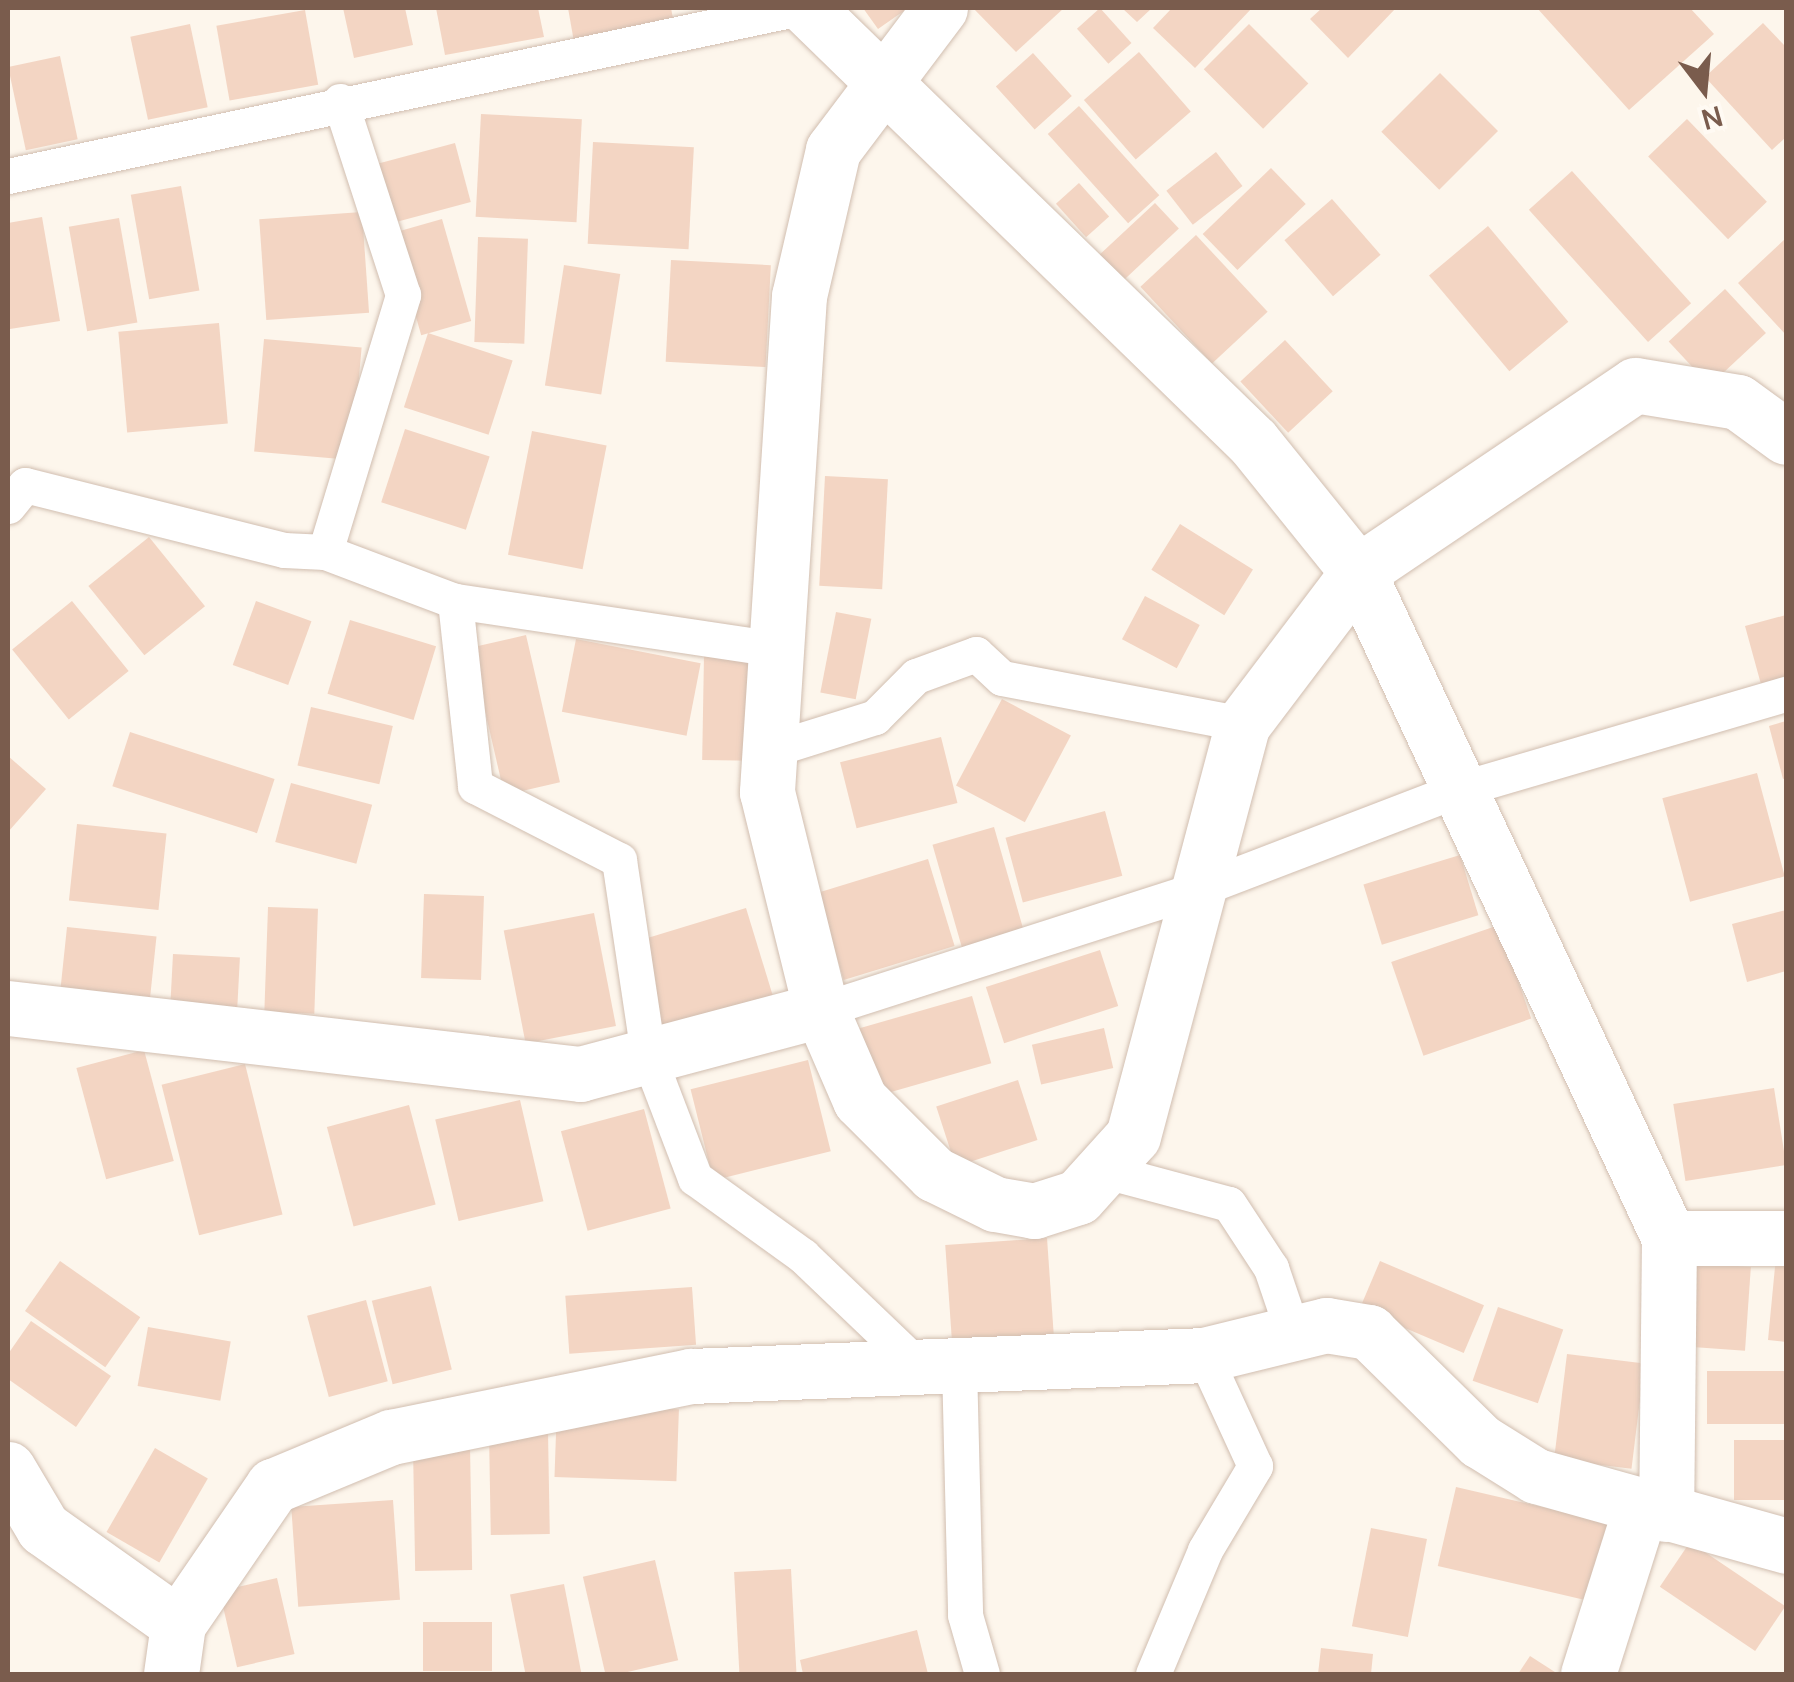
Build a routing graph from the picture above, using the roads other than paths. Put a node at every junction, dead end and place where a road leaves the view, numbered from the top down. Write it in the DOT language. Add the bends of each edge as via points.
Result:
graph roads {
  1 [pos="803,8"];
  2 [pos="940,8"];
  3 [pos="884,80"];
  4 [pos="340,101"];
  5 [pos="8,176"];
  6 [pos="1786,438"];
  7 [pos="8,506"];
  8 [pos="324,552"];
  9 [pos="1358,572"];
  10 [pos="455,601"];
  11 [pos="781,650"];
  12 [pos="1786,694"];
  13 [pos="1244,724"];
  14 [pos="770,750"];
  15 [pos="1458,790"];
  16 [pos="1200,889"];
  17 [pos="8,1008"];
  18 [pos="821,1010"];
  19 [pos="648,1055"];
  20 [pos="1102,1170"];
  21 [pos="1669,1238"];
  22 [pos="1786,1238"];
  23 [pos="1293,1333"];
  24 [pos="1204,1355"];
  25 [pos="939,1365"];
  26 [pos="8,1469"];
  27 [pos="1654,1510"];
  28 [pos="1786,1546"];
  29 [pos="174,1649"];
  30 [pos="982,1674"];
  31 [pos="1154,1674"];
  32 [pos="1588,1674"];
  1 -- 3 [label="street"];
  1 -- 4 [label="lane"];
  2 -- 3 [label="street"];
  3 -- 9 [label="street" via="1253,442"];
  3 -- 11 [label="street" via="833,150 799,296"];
  4 -- 5 [label="lane"];
  4 -- 8 [label="lane" via="403,295"];
  6 -- 9 [label="street" via="1738,402 1635,385"];
  7 -- 8 [label="lane" via="25,485 284,550"];
  8 -- 10 [label="lane"];
  9 -- 13 [label="street"];
  9 -- 15 [label="street"];
  10 -- 11 [label="lane"];
  10 -- 19 [label="lane" via="475,786 619,860"];
  11 -- 14 [label="street"];
  12 -- 15 [label="lane"];
  13 -- 14 [label="lane" via="1002,678 976,654 916,676 875,716"];
  13 -- 16 [label="street"];
  14 -- 18 [label="street" via="767,792"];
  15 -- 16 [label="lane"];
  15 -- 21 [label="street"];
  16 -- 18 [label="lane"];
  16 -- 20 [label="street" via="1133,1136"];
  17 -- 19 [label="street" via="580,1074"];
  18 -- 19 [label="street"];
  18 -- 20 [label="street" via="860,1100 934,1174 994,1204 1034,1211 1078,1197"];
  19 -- 25 [label="lane" via="695,1178"];
  20 -- 23 [label="lane" via="1229,1204 1271,1268"];
  21 -- 22 [label="street"];
  21 -- 27 [label="street"];
  23 -- 24 [label="street"];
  23 -- 27 [label="street" via="1326,1325 1369,1332 1480,1441 1536,1476"];
  24 -- 25 [label="street"];
  24 -- 31 [label="lane" via="1255,1466 1204,1550"];
  25 -- 29 [label="street" via="691,1376 391,1438 273,1486"];
  25 -- 30 [label="lane" via="965,1615"];
  26 -- 29 [label="street" via="42,1528"];
  27 -- 28 [label="street"];
  27 -- 32 [label="street"];
}
